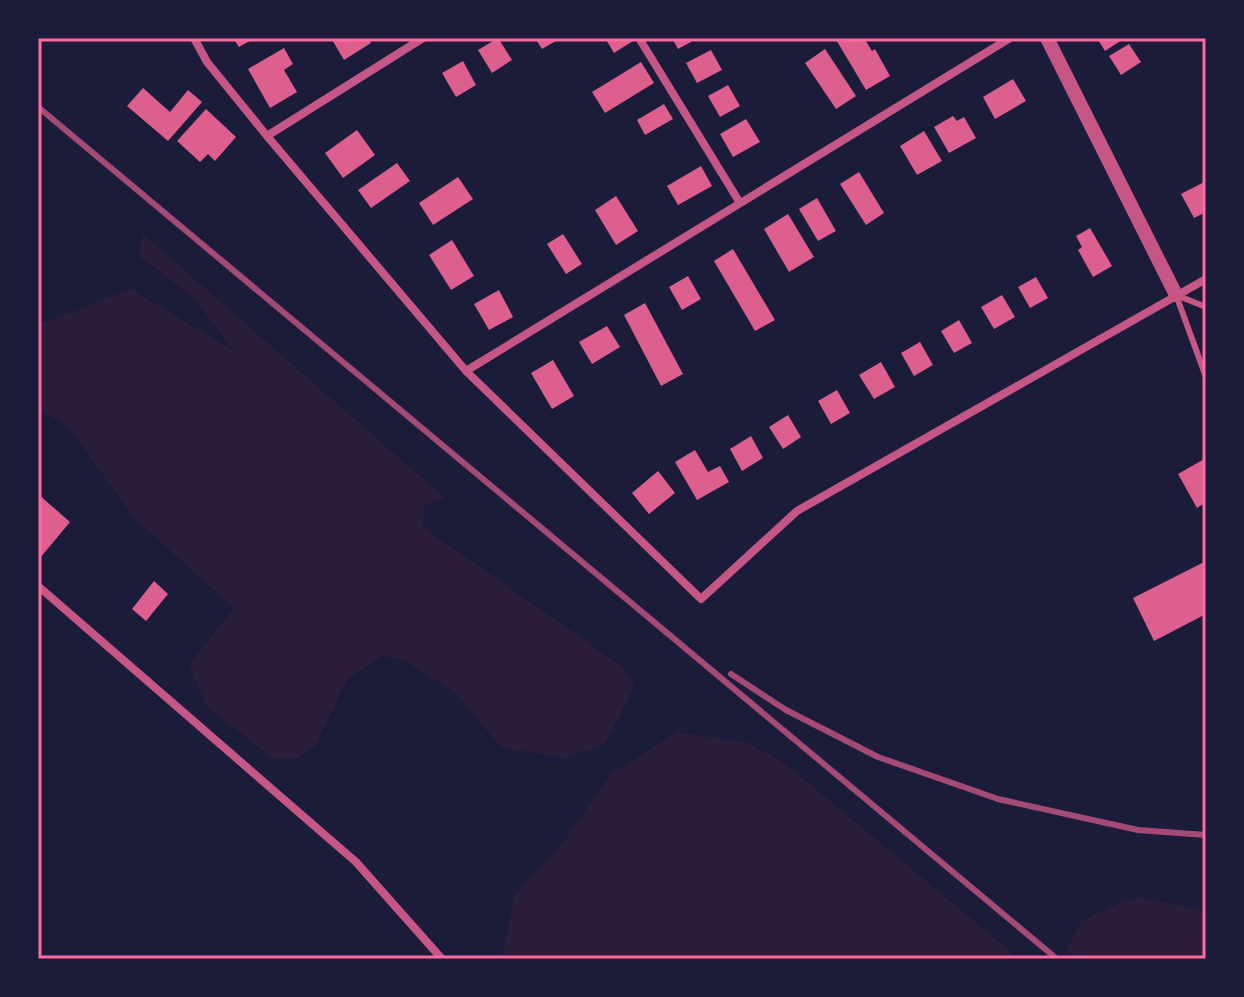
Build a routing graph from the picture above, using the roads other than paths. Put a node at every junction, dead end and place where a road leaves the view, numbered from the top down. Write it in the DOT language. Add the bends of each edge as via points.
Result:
graph roads {
  1 [pos="194,38"];
  2 [pos="423,38"];
  3 [pos="639,38"];
  4 [pos="1010,38"];
  5 [pos="1047,38"];
  6 [pos="267,136"];
  7 [pos="740,203"];
  8 [pos="1206,279"];
  9 [pos="1176,295"];
  10 [pos="1206,307"];
  11 [pos="466,371"];
  12 [pos="1206,377"];
  13 [pos="38,586"];
  14 [pos="442,959"];
  1 -- 6 [label="street"];
  2 -- 6 [label="street"];
  3 -- 7 [label="street"];
  4 -- 7 [label="street"];
  5 -- 9 [label="street"];
  6 -- 11 [label="street"];
  7 -- 11 [label="street"];
  8 -- 9 [label="street"];
  9 -- 10 [label="lane"];
  9 -- 11 [label="street" via="797,511 701,599"];
  9 -- 12 [label="lane"];
  13 -- 14 [label="street" via="356,862"];
}
